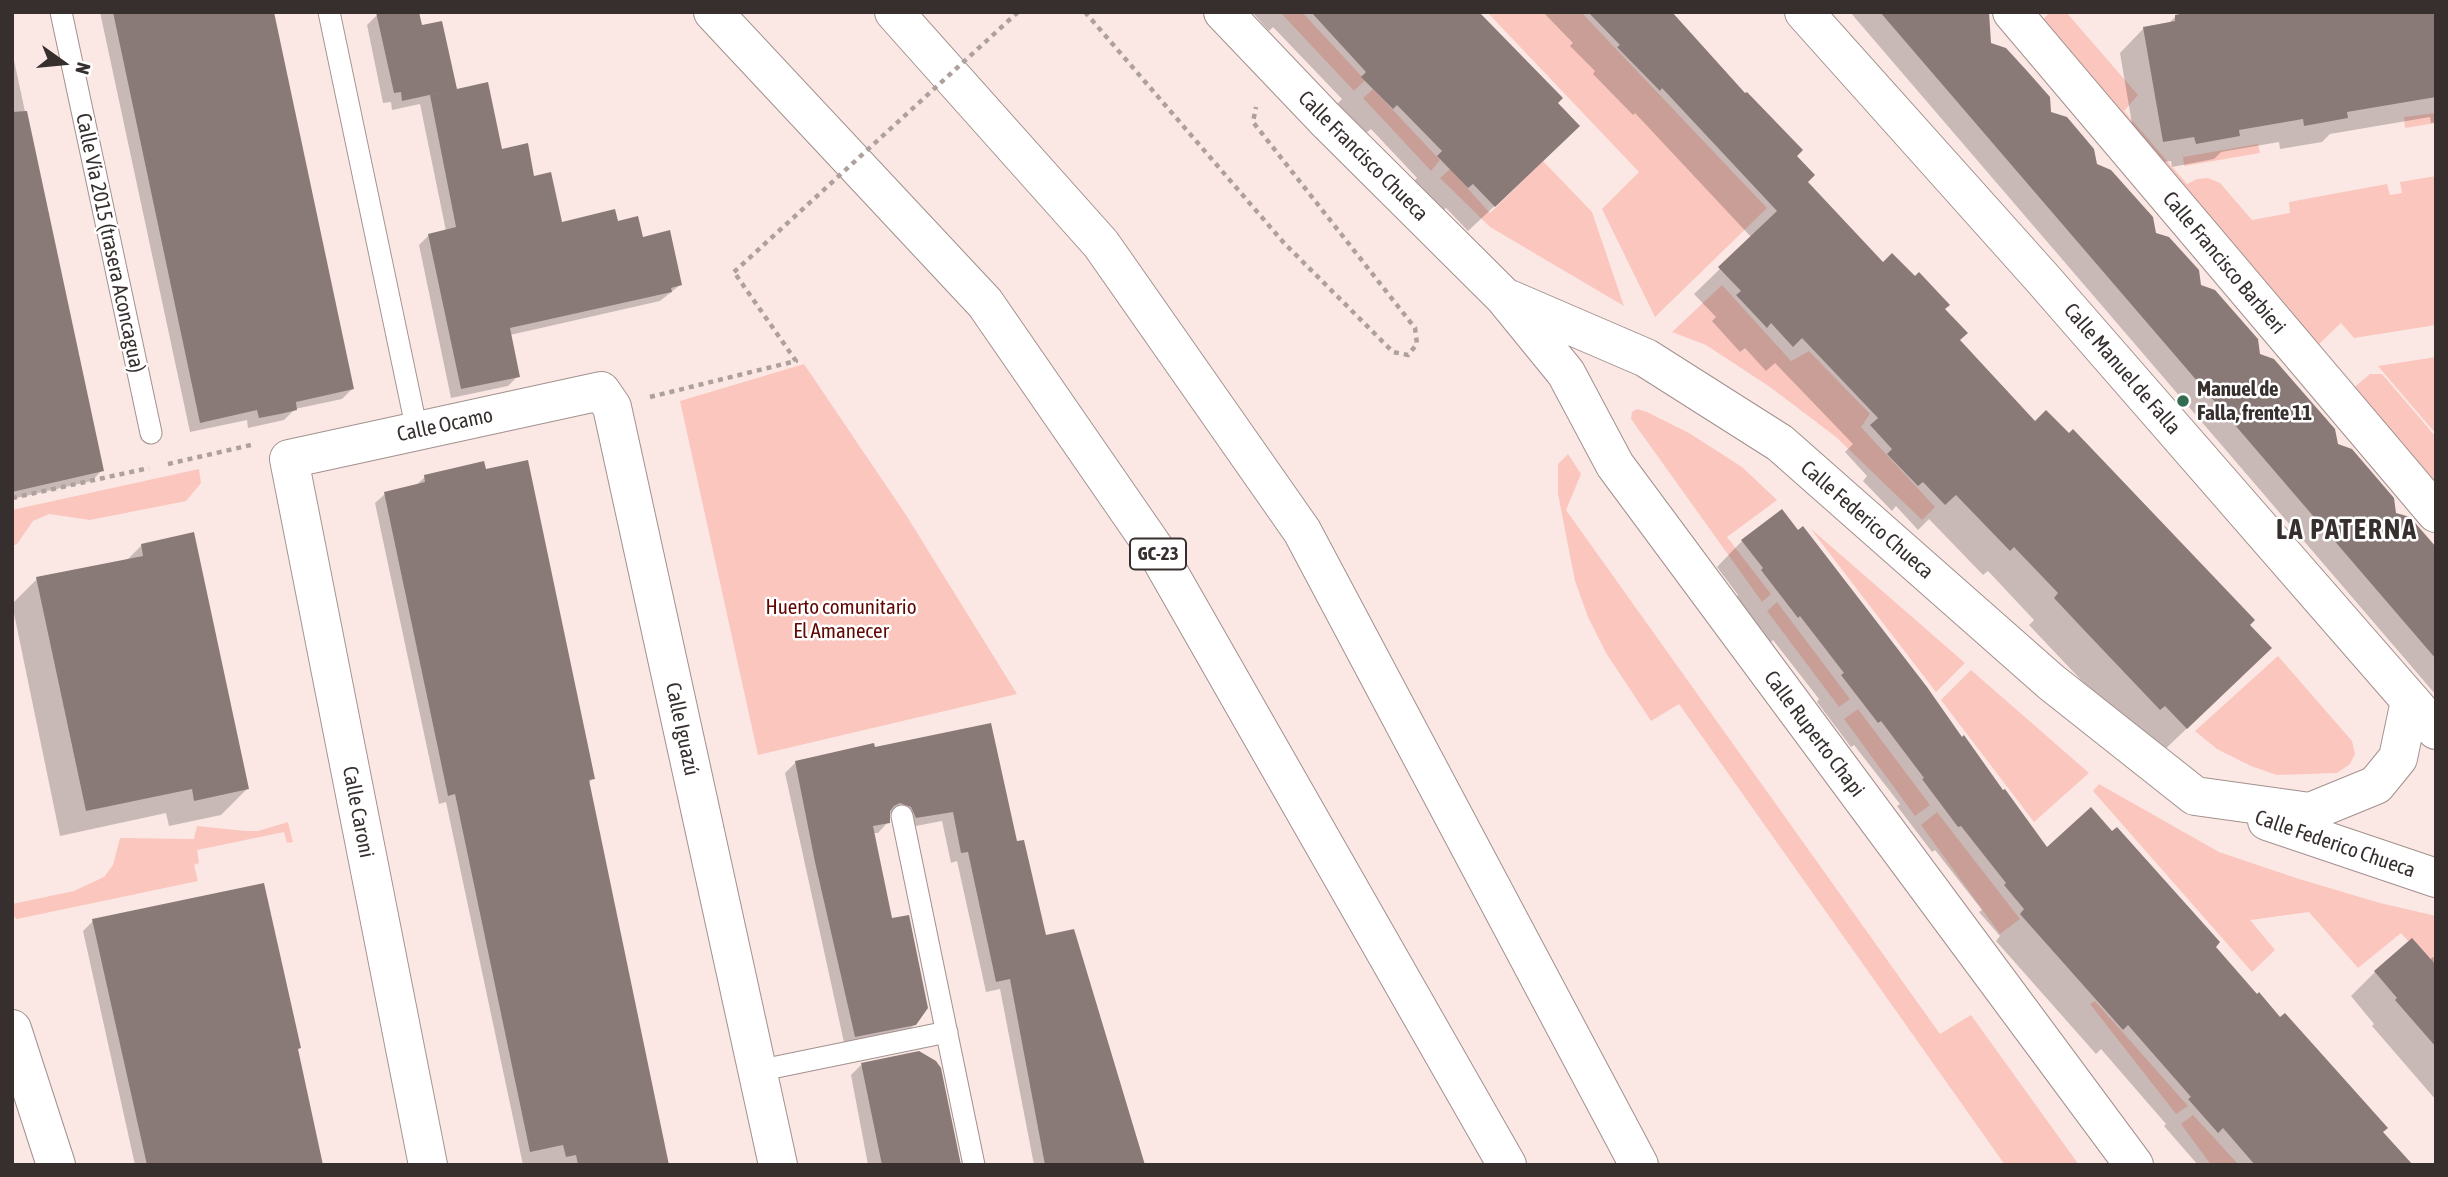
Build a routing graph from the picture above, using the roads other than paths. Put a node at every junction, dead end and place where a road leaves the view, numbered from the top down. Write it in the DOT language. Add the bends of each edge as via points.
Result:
graph roads {
  1 [pos="61,12"];
  2 [pos="329,12"];
  3 [pos="713,12"];
  4 [pos="894,12"];
  5 [pos="1223,12"];
  6 [pos="1804,12"];
  7 [pos="2012,12"];
  8 [pos="1504,297"];
  9 [pos="606,399"];
  10 [pos="417,431"];
  11 [pos="151,433"];
  12 [pos="289,459"];
  13 [pos="2436,513"];
  14 [pos="2410,701"];
  15 [pos="2436,730"];
  16 [pos="2195,796"];
  17 [pos="902,816"];
  18 [pos="2436,878"];
  19 [pos="12,1029"];
  20 [pos="947,1031"];
  21 [pos="757,1071"];
  22 [pos="56,1165"];
  23 [pos="428,1165"];
  24 [pos="778,1165"];
  25 [pos="974,1165"];
  26 [pos="1507,1165"];
  27 [pos="1639,1165"];
  28 [pos="2134,1165"];
  1 -- 11 [label="lane, Calle Vía 2015 (trasera Aconcagua)"];
  2 -- 10 [label="lane"];
  3 -- 26 [label="main road, GC-23" via="985,303 1157,552"];
  4 -- 27 [label="main road" via="1101,244 1301,531"];
  5 -- 8 [label="main road, Calle Francisco Chueca"];
  6 -- 14 [label="main road, Calle Manuel de Falla" via="2053,289"];
  7 -- 13 [label="main road, Calle Francisco Barbieri"];
  8 -- 16 [label="main road, Calle Federico Chueca" via="1646,358 1780,443 2051,682"];
  8 -- 28 [label="main road, Calle Ruperto Chapi" via="1566,373 1615,465"];
  9 -- 10 [label="main road, Calle Ocamo"];
  9 -- 21 [label="main road, Calle Iguazú"];
  10 -- 12 [label="main road, Calle Ocamo"];
  12 -- 23 [label="main road, Calle Caroni"];
  14 -- 15 [label="main road, Calle Manuel de Falla"];
  14 -- 16 [label="main road, Calle Federico Chueca" via="2398,758 2376,785 2310,811"];
  16 -- 18 [label="main road, Calle Federico Chueca"];
  17 -- 20 [label="lane"];
  19 -- 22 [label="main road"];
  20 -- 21 [label="lane"];
  20 -- 25 [label="lane"];
  21 -- 24 [label="main road, Calle Iguazú"];
}
